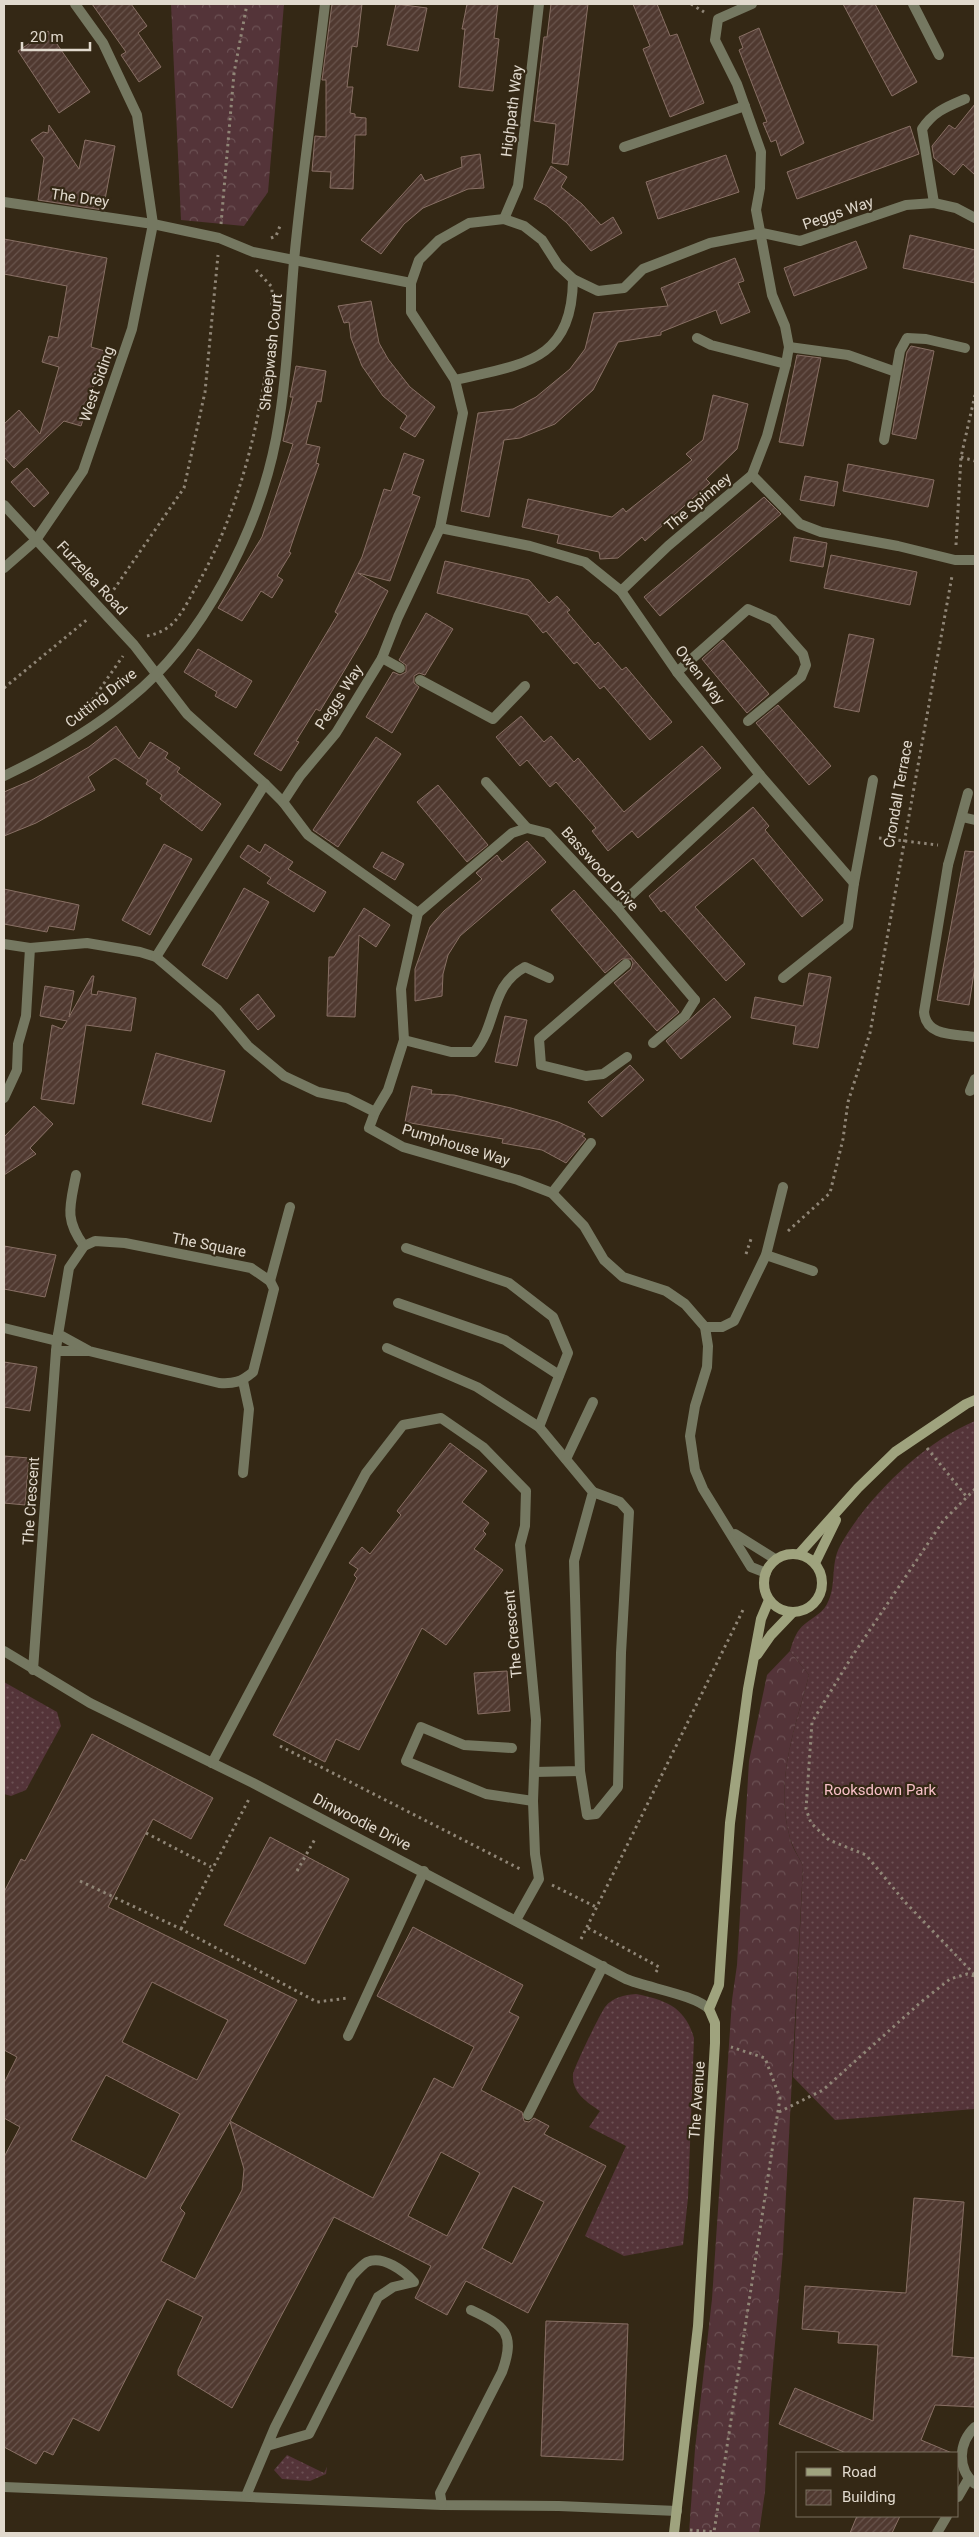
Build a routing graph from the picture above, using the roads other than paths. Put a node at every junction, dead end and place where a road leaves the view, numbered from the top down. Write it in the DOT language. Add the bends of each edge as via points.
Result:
graph roads {
  1 [pos="75,4"];
  2 [pos="325,4"];
  3 [pos="539,4"];
  4 [pos="752,4"];
  5 [pos="913,4"];
  6 [pos="939,55"];
  7 [pos="965,99"];
  8 [pos="745,106"];
  9 [pos="624,147"];
  10 [pos="4,202"];
  11 [pos="934,203"];
  12 [pos="975,218"];
  13 [pos="504,219"];
  14 [pos="153,224"];
  15 [pos="762,233"];
  16 [pos="294,261"];
  17 [pos="573,279"];
  18 [pos="411,283"];
  19 [pos="697,338"];
  20 [pos="789,347"];
  21 [pos="965,348"];
  22 [pos="786,364"];
  23 [pos="896,372"];
  24 [pos="455,380"];
  25 [pos="884,440"];
  26 [pos="752,475"];
  27 [pos="4,505"];
  28 [pos="440,528"];
  29 [pos="36,540"];
  30 [pos="975,560"];
  31 [pos="4,568"];
  32 [pos="621,591"];
  33 [pos="382,658"];
  34 [pos="400,668"];
  35 [pos="157,672"];
  36 [pos="676,672"];
  37 [pos="420,680"];
  38 [pos="525,686"];
  39 [pos="748,721"];
  40 [pos="760,775"];
  41 [pos="4,776"];
  42 [pos="873,780"];
  43 [pos="486,782"];
  44 [pos="265,784"];
  45 [pos="968,793"];
  46 [pos="283,802"];
  47 [pos="962,817"];
  48 [pos="975,820"];
  49 [pos="527,828"];
  50 [pos="854,883"];
  51 [pos="617,908"];
  52 [pos="418,913"];
  53 [pos="4,944"];
  54 [pos="30,948"];
  55 [pos="156,957"];
  56 [pos="626,964"];
  57 [pos="550,978"];
  58 [pos="783,978"];
  59 [pos="975,1037"];
  60 [pos="404,1040"];
  61 [pos="654,1043"];
  62 [pos="627,1057"];
  63 [pos="975,1079"];
  64 [pos="970,1091"];
  65 [pos="4,1098"];
  66 [pos="375,1112"];
  67 [pos="592,1144"];
  68 [pos="76,1175"];
  69 [pos="783,1187"];
  70 [pos="552,1193"];
  71 [pos="290,1207"];
  72 [pos="84,1246"];
  73 [pos="406,1248"];
  74 [pos="766,1255"];
  75 [pos="813,1271"];
  76 [pos="270,1281"];
  77 [pos="398,1303"];
  78 [pos="705,1327"];
  79 [pos="4,1328"];
  80 [pos="57,1342"];
  81 [pos="388,1348"];
  82 [pos="89,1351"];
  83 [pos="560,1375"];
  84 [pos="243,1381"];
  85 [pos="975,1400"];
  86 [pos="593,1402"];
  87 [pos="539,1427"];
  88 [pos="566,1459"];
  89 [pos="243,1473"];
  90 [pos="858,1488"];
  91 [pos="593,1492"];
  92 [pos="730,1530"];
  93 [pos="799,1554"];
  94 [pos="775,1560"];
  95 [pos="815,1563"];
  96 [pos="766,1573"];
  97 [pos="769,1600"];
  98 [pos="793,1612"];
  99 [pos="4,1651"];
  100 [pos="33,1670"];
  101 [pos="751,1672"];
  102 [pos="512,1748"];
  103 [pos="212,1763"];
  104 [pos="580,1771"];
  105 [pos="534,1772"];
  106 [pos="533,1801"];
  107 [pos="424,1871"];
  108 [pos="516,1920"];
  109 [pos="603,1966"];
  110 [pos="709,2009"];
  111 [pos="348,2036"];
  112 [pos="528,2115"];
  113 [pos="471,2310"];
  114 [pos="975,2427"];
  115 [pos="267,2446"];
  116 [pos="972,2481"];
  117 [pos="4,2486"];
  118 [pos="246,2496"];
  119 [pos="959,2496"];
  120 [pos="442,2506"];
  121 [pos="677,2511"];
  122 [pos="946,2517"];
  123 [pos="674,2531"];
  124 [pos="937,2533"];
  1 -- 14 [label="street, West Siding" via="102,43 137,116"];
  2 -- 16 [label="street, Sheepwash Court"];
  3 -- 13 [label="street, Highpath Way" via="518,186"];
  4 -- 8 [label="street, The Spinney" via="718,20 715,40"];
  5 -- 6 [label="street"];
  7 -- 11 [label="street" via="940,109 922,129"];
  8 -- 9 [label="street"];
  8 -- 15 [label="street, The Spinney" via="760,152 756,210"];
  10 -- 14 [label="street, The Drey"];
  11 -- 12 [label="street, Peggs Way" via="956,208"];
  11 -- 15 [label="street, Peggs Way" via="906,205 800,241"];
  13 -- 17 [label="street, Peggs Way" via="524,226 542,240 558,265"];
  13 -- 18 [label="street, Peggs Way" via="469,223 439,240 420,260"];
  14 -- 16 [label="street, The Drey" via="219,238 253,252"];
  14 -- 29 [label="street, West Siding" via="132,329 83,471"];
  15 -- 17 [label="street, Peggs Way" via="710,243 643,269 624,288 598,292"];
  15 -- 20 [label="street, The Spinney" via="772,295 785,326"];
  16 -- 18 [label="street, The Drey"];
  16 -- 35 [label="street, Sheepwash Court" via="285,384 266,481 235,557 209,605 179,648"];
  17 -- 24 [label="street" via="569,318 548,350 519,365"];
  18 -- 24 [label="street, Peggs Way" via="411,312"];
  19 -- 22 [label="street" via="712,345"];
  20 -- 22 [label="street, The Spinney"];
  20 -- 23 [label="street" via="848,355"];
  21 -- 23 [label="street" via="907,338 900,351"];
  22 -- 26 [label="street, The Spinney"];
  23 -- 25 [label="street"];
  24 -- 28 [label="street, Peggs Way" via="463,413"];
  26 -- 30 [label="street" via="800,524 821,532 955,560"];
  26 -- 32 [label="street, The Spinney" via="668,546"];
  27 -- 29 [label="street, Furzelea Road"];
  28 -- 32 [label="street" via="530,546 584,562"];
  28 -- 33 [label="street, Peggs Way"];
  29 -- 31 [label="street, West Siding"];
  29 -- 35 [label="street, Furzelea Road"];
  32 -- 36 [label="street, Owen Way"];
  33 -- 34 [label="street"];
  33 -- 46 [label="street, Peggs Way" via="336,733"];
  35 -- 41 [label="street, Cutting Drive" via="131,698 99,722 48,755"];
  35 -- 44 [label="street, Cutting Drive" via="187,714"];
  36 -- 39 [label="street" via="748,609 772,620 803,654 806,665 801,676"];
  36 -- 40 [label="street, Owen Way"];
  37 -- 38 [label="street" via="493,720"];
  40 -- 50 [label="street, Owen Way"];
  40 -- 51 [label="street"];
  42 -- 50 [label="street"];
  43 -- 49 [label="street"];
  44 -- 46 [label="street"];
  44 -- 55 [label="street"];
  45 -- 47 [label="street"];
  46 -- 52 [label="street" via="308,835"];
  47 -- 48 [label="street"];
  47 -- 59 [label="street" via="948,864 924,1012 925,1021 937,1032"];
  49 -- 51 [label="street, Basswood Drive" via="548,833"];
  49 -- 52 [label="street" via="512,833"];
  50 -- 58 [label="street" via="848,926"];
  51 -- 61 [label="street, Basswood Drive" via="695,1000 684,1016"];
  52 -- 60 [label="street" via="401,989"];
  53 -- 54 [label="street"];
  54 -- 55 [label="street" via="87,943"];
  54 -- 65 [label="street" via="26,1016 18,1044 17,1070"];
  55 -- 66 [label="street" via="217,1009 248,1046 284,1076 318,1092 347,1098"];
  56 -- 62 [label="street" via="540,1039 541,1065 586,1076 603,1074"];
  57 -- 60 [label="street" via="526,967 513,974 500,991 482,1042 474,1052 451,1052"];
  60 -- 66 [label="street" via="388,1090"];
  63 -- 64 [label="street"];
  66 -- 70 [label="street, Pumphouse Way" via="369,1128 403,1147"];
  67 -- 70 [label="street"];
  68 -- 72 [label="street" via="69,1209 70,1221"];
  69 -- 74 [label="street"];
  70 -- 78 [label="street, Pumphouse Way" via="584,1226 604,1260 623,1277 666,1291 686,1304"];
  71 -- 76 [label="street"];
  72 -- 76 [label="street, The Square" via="95,1241 126,1243 251,1268"];
  72 -- 80 [label="street" via="68,1268"];
  73 -- 83 [label="street" via="509,1283 553,1317 568,1353"];
  74 -- 75 [label="street"];
  74 -- 78 [label="street" via="734,1321 722,1327"];
  76 -- 84 [label="street" via="274,1289 273,1299 253,1372"];
  77 -- 83 [label="street" via="505,1340"];
  78 -- 92 [label="street" via="707,1367 691,1423 690,1450 703,1490"];
  79 -- 80 [label="street"];
  80 -- 82 [label="street"];
  80 -- 82 [label="street"];
  80 -- 100 [label="street, The Crescent"];
  81 -- 87 [label="street" via="477,1387"];
  82 -- 84 [label="street" via="219,1383"];
  83 -- 87 [label="street"];
  84 -- 89 [label="street" via="249,1409"];
  85 -- 90 [label="street" via="895,1452"];
  86 -- 88 [label="street"];
  87 -- 88 [label="street"];
  88 -- 91 [label="street"];
  90 -- 93 [label="street"];
  90 -- 95 [label="street" via="831,1527"];
  91 -- 104 [label="street" via="574,1561"];
  91 -- 104 [label="street" via="620,1502 629,1512 618,1788 596,1814 587,1815"];
  92 -- 94 [label="street"];
  92 -- 96 [label="street" via="751,1567"];
  93 -- 94 [label="street"];
  93 -- 95 [label="street"];
  94 -- 96 [label="street"];
  95 -- 98 [label="street" via="820,1572 822,1591 811,1606"];
  96 -- 97 [label="street" via="764,1590"];
  97 -- 98 [label="street" via="775,1607"];
  97 -- 101 [label="street" via="761,1619"];
  98 -- 101 [label="street" via="764,1643"];
  99 -- 100 [label="street, Dinwoodie Drive"];
  100 -- 103 [label="street, Dinwoodie Drive" via="90,1703"];
  101 -- 110 [label="street" via="730,1823 718,1985"];
  102 -- 106 [label="street" via="464,1745 421,1727 406,1761 486,1794"];
  103 -- 105 [label="street, The Crescent" via="366,1473 403,1426 441,1418 483,1447 526,1491 526,1526 520,1545 536,1720"];
  103 -- 107 [label="street, Dinwoodie Drive"];
  104 -- 105 [label="street"];
  105 -- 106 [label="street, The Crescent"];
  106 -- 108 [label="street, The Crescent" via="539,1879"];
  107 -- 108 [label="street, Dinwoodie Drive"];
  107 -- 111 [label="street"];
  108 -- 109 [label="street, Dinwoodie Drive"];
  109 -- 110 [label="street, Dinwoodie Drive" via="646,1987 702,2002"];
  109 -- 112 [label="street"];
  110 -- 121 [label="street, The Avenue" via="715,2043 698,2326"];
  113 -- 120 [label="street" via="498,2322 509,2340 509,2352 502,2372 440,2493"];
  114 -- 116 [label="street" via="962,2450 962,2462"];
  115 -- 115 [label="street" via="352,2276 367,2262 381,2261 405,2273 414,2282 393,2287 378,2297 309,2434"];
  115 -- 118 [label="street"];
  116 -- 119 [label="street"];
  117 -- 118 [label="street"];
  118 -- 120 [label="street"];
  120 -- 121 [label="street"];
  121 -- 123 [label="street, The Avenue"];
  122 -- 124 [label="street"];
}
